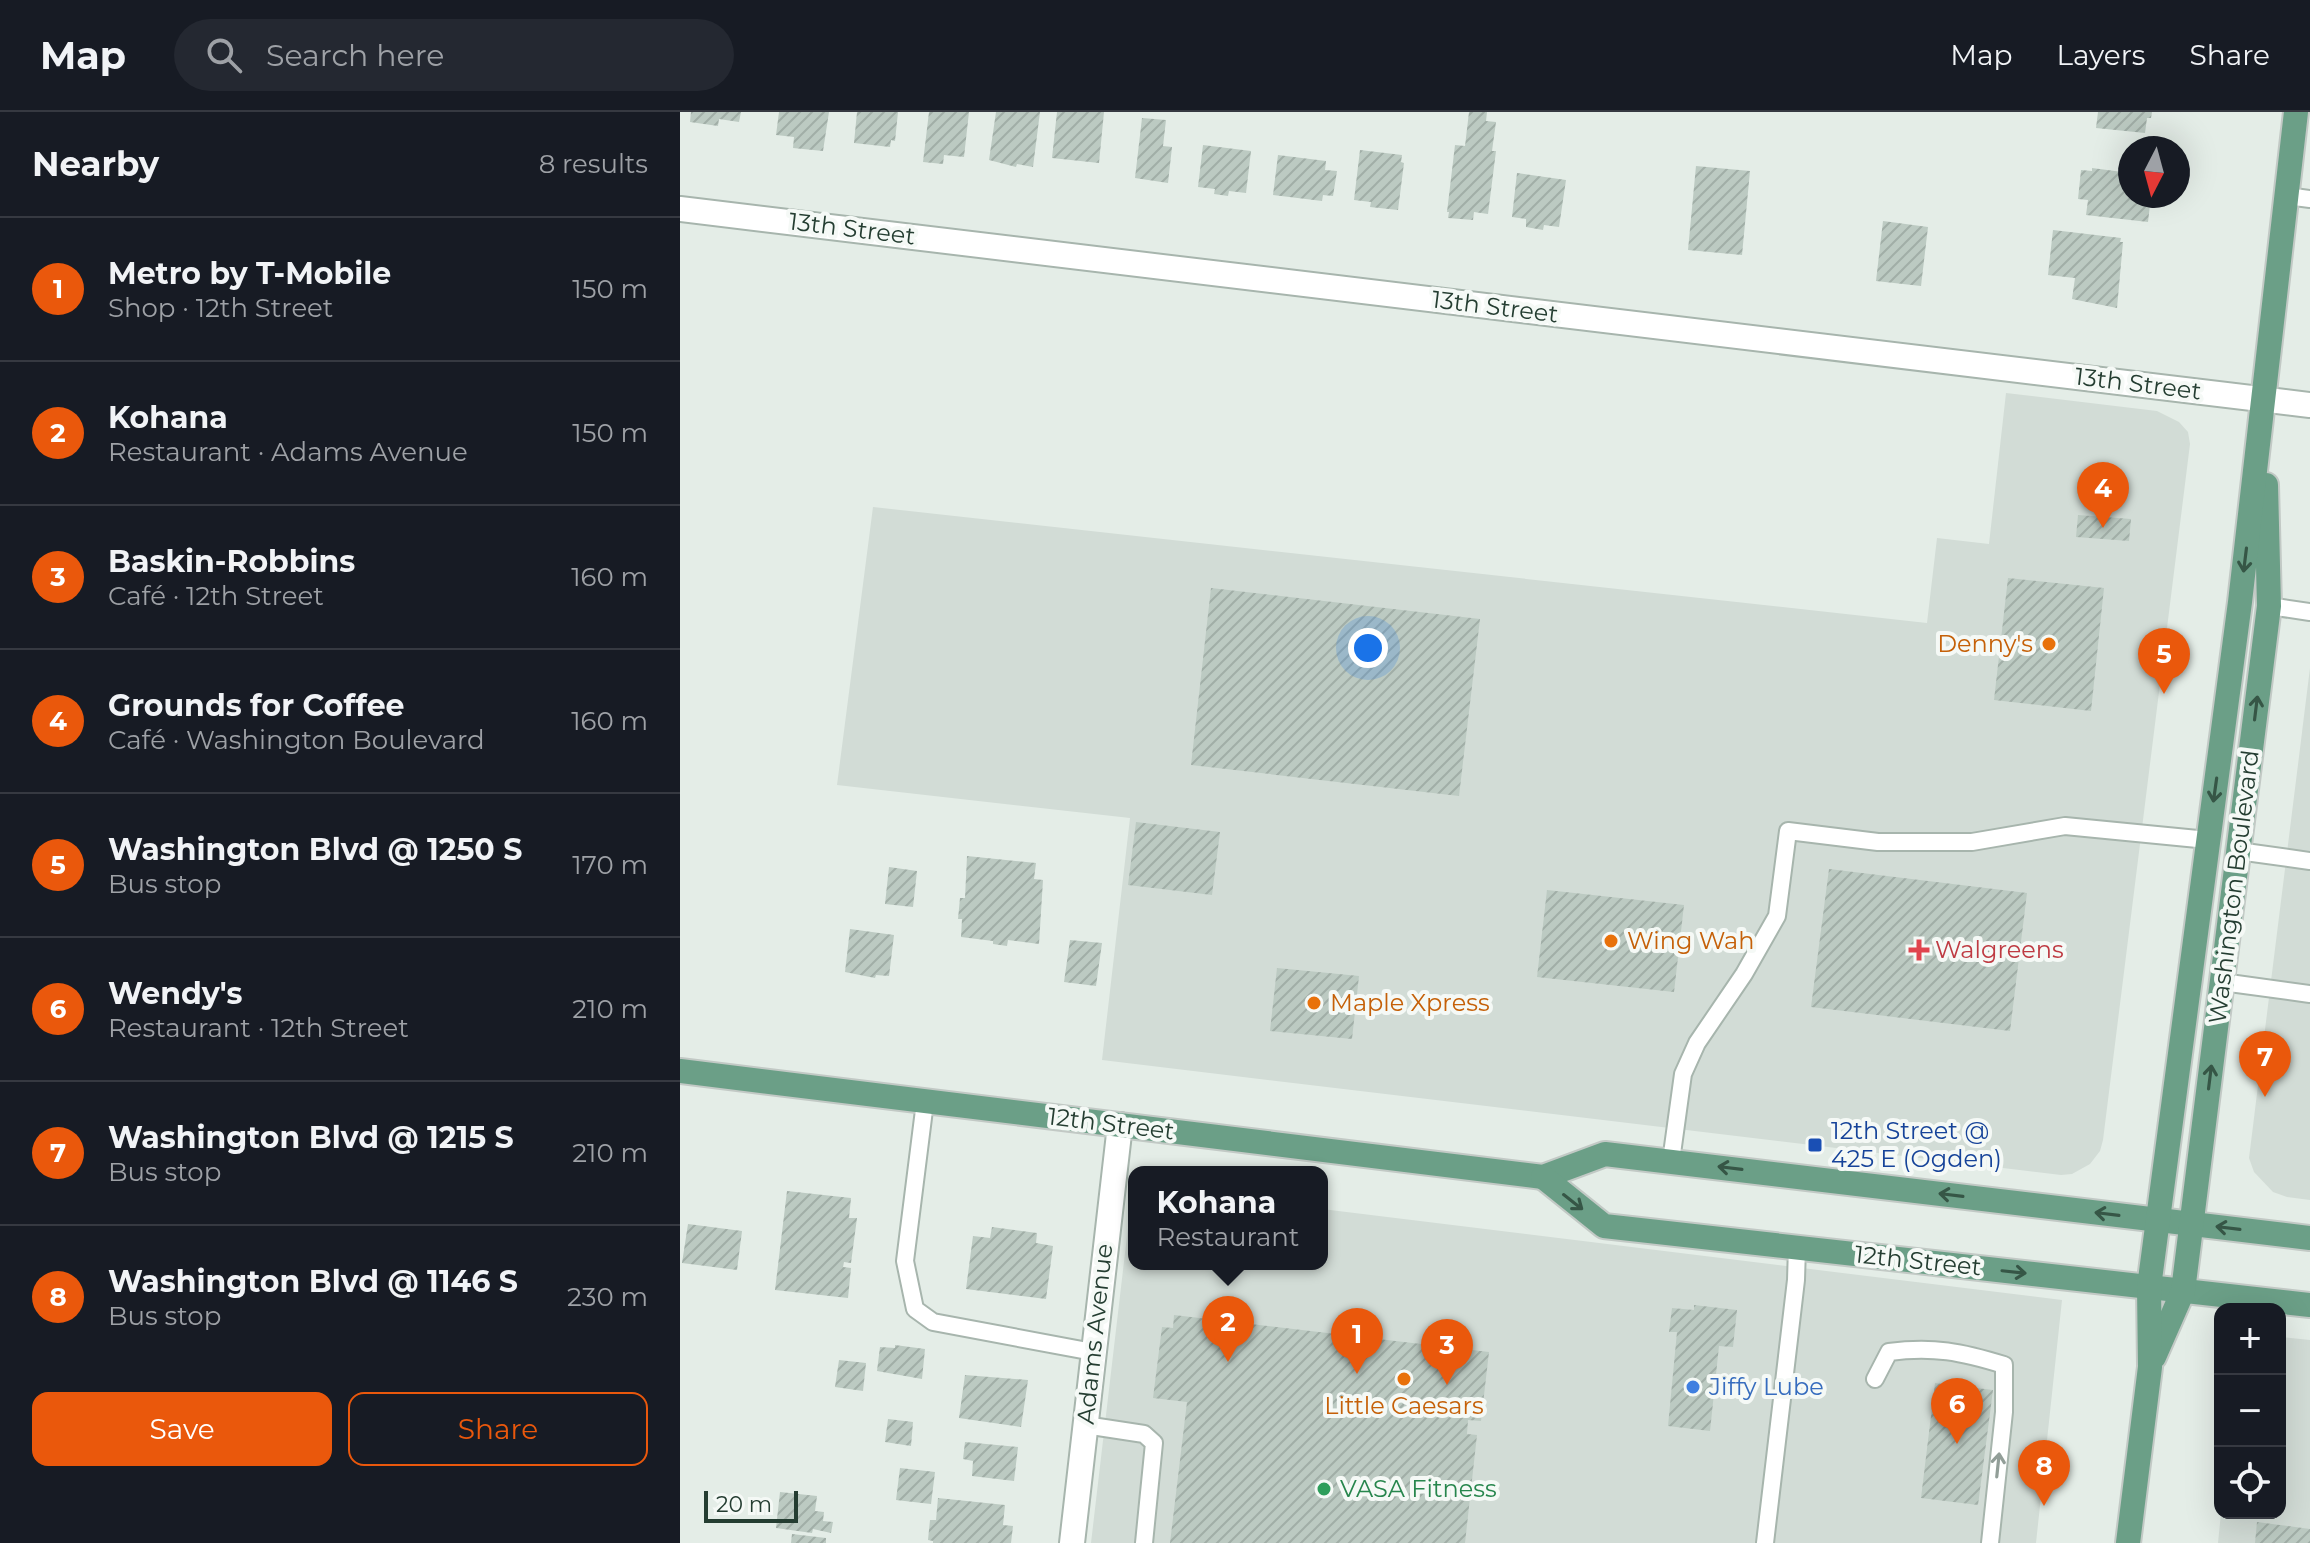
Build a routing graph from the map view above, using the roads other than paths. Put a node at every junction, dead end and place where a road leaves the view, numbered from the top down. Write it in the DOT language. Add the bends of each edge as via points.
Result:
graph roads {
  1 [pos="2296,112"];
  2 [pos="2298,198"];
  3 [pos="680,209"];
  4 [pos="2264,399"];
  5 [pos="2310,405"];
  6 [pos="2269,606"];
  7 [pos="2310,612"];
  8 [pos="2208,840"];
  9 [pos="2238,851"];
  10 [pos="2310,861"];
  11 [pos="2222,982"];
  12 [pos="2310,994"];
  13 [pos="680,1071"];
  14 [pos="925,1102"];
  15 [pos="1120,1125"];
  16 [pos="1671,1161"];
  17 [pos="1543,1177"];
  18 [pos="2158,1220"];
  19 [pos="2191,1224"];
  20 [pos="2310,1238"];
  21 [pos="1797,1247"];
  22 [pos="2149,1287"];
  23 [pos="2183,1291"];
  24 [pos="2310,1305"];
  25 [pos="1093,1352"];
  26 [pos="2150,1367"];
  27 [pos="1875,1379"];
  28 [pos="1085,1425"];
  29 [pos="1072,1543"];
  30 [pos="1144,1543"];
  31 [pos="1765,1543"];
  32 [pos="1990,1543"];
  33 [pos="2128,1543"];
  1 -- 2 [label="main road, Washington Boulevard"];
  2 -- 4 [label="main road, Washington Boulevard"];
  3 -- 4 [label="street, 13th Street"];
  4 -- 5 [label="street, 13th Street"];
  4 -- 6 [label="main road, Washington Boulevard"];
  4 -- 8 [label="main road, Washington Boulevard, one-way"];
  6 -- 7 [label="lane"];
  9 -- 6 [label="main road, Washington Boulevard, one-way"];
  8 -- 16 [label="lane" via="2065,826 1972,842 1878,842 1788,831 1777,916 1683,1074"];
  8 -- 18 [label="main road, Washington Boulevard"];
  9 -- 10 [label="lane"];
  9 -- 11 [label="main road, Washington Boulevard"];
  11 -- 12 [label="lane"];
  19 -- 11 [label="main road, Washington Boulevard, one-way"];
  13 -- 14 [label="main road, 12th Street"];
  14 -- 15 [label="main road, 12th Street"];
  14 -- 25 [label="lane" via="905,1261 915,1309 933,1322"];
  15 -- 17 [label="main road, 12th Street"];
  15 -- 25 [label="street, Adams Avenue"];
  16 -- 17 [label="main road, 12th Street" via="1605,1154"];
  18 -- 16 [label="main road, 12th Street, one-way"];
  17 -- 21 [label="main road, 12th Street, one-way" via="1604,1226"];
  18 -- 19 [label="main road, 12th Street"];
  18 -- 22 [label="main road, Washington Boulevard"];
  20 -- 19 [label="main road, 12th Street, one-way"];
  19 -- 23 [label="main road, Washington Boulevard"];
  21 -- 22 [label="main road, 12th Street, one-way"];
  21 -- 31 [label="lane"];
  22 -- 23 [label="main road, 12th Street"];
  22 -- 26 [label="main road, Washington Boulevard"];
  23 -- 24 [label="main road, 12th Street"];
  23 -- 26 [label="main road, Washington Boulevard"];
  25 -- 28 [label="street, Adams Avenue"];
  26 -- 33 [label="main road, Washington Boulevard"];
  32 -- 27 [label="lane, one-way" via="2004,1365 1921,1348 1889,1352"];
  28 -- 29 [label="street, Adams Avenue"];
  28 -- 30 [label="lane" via="1144,1434 1154,1443"];
}
